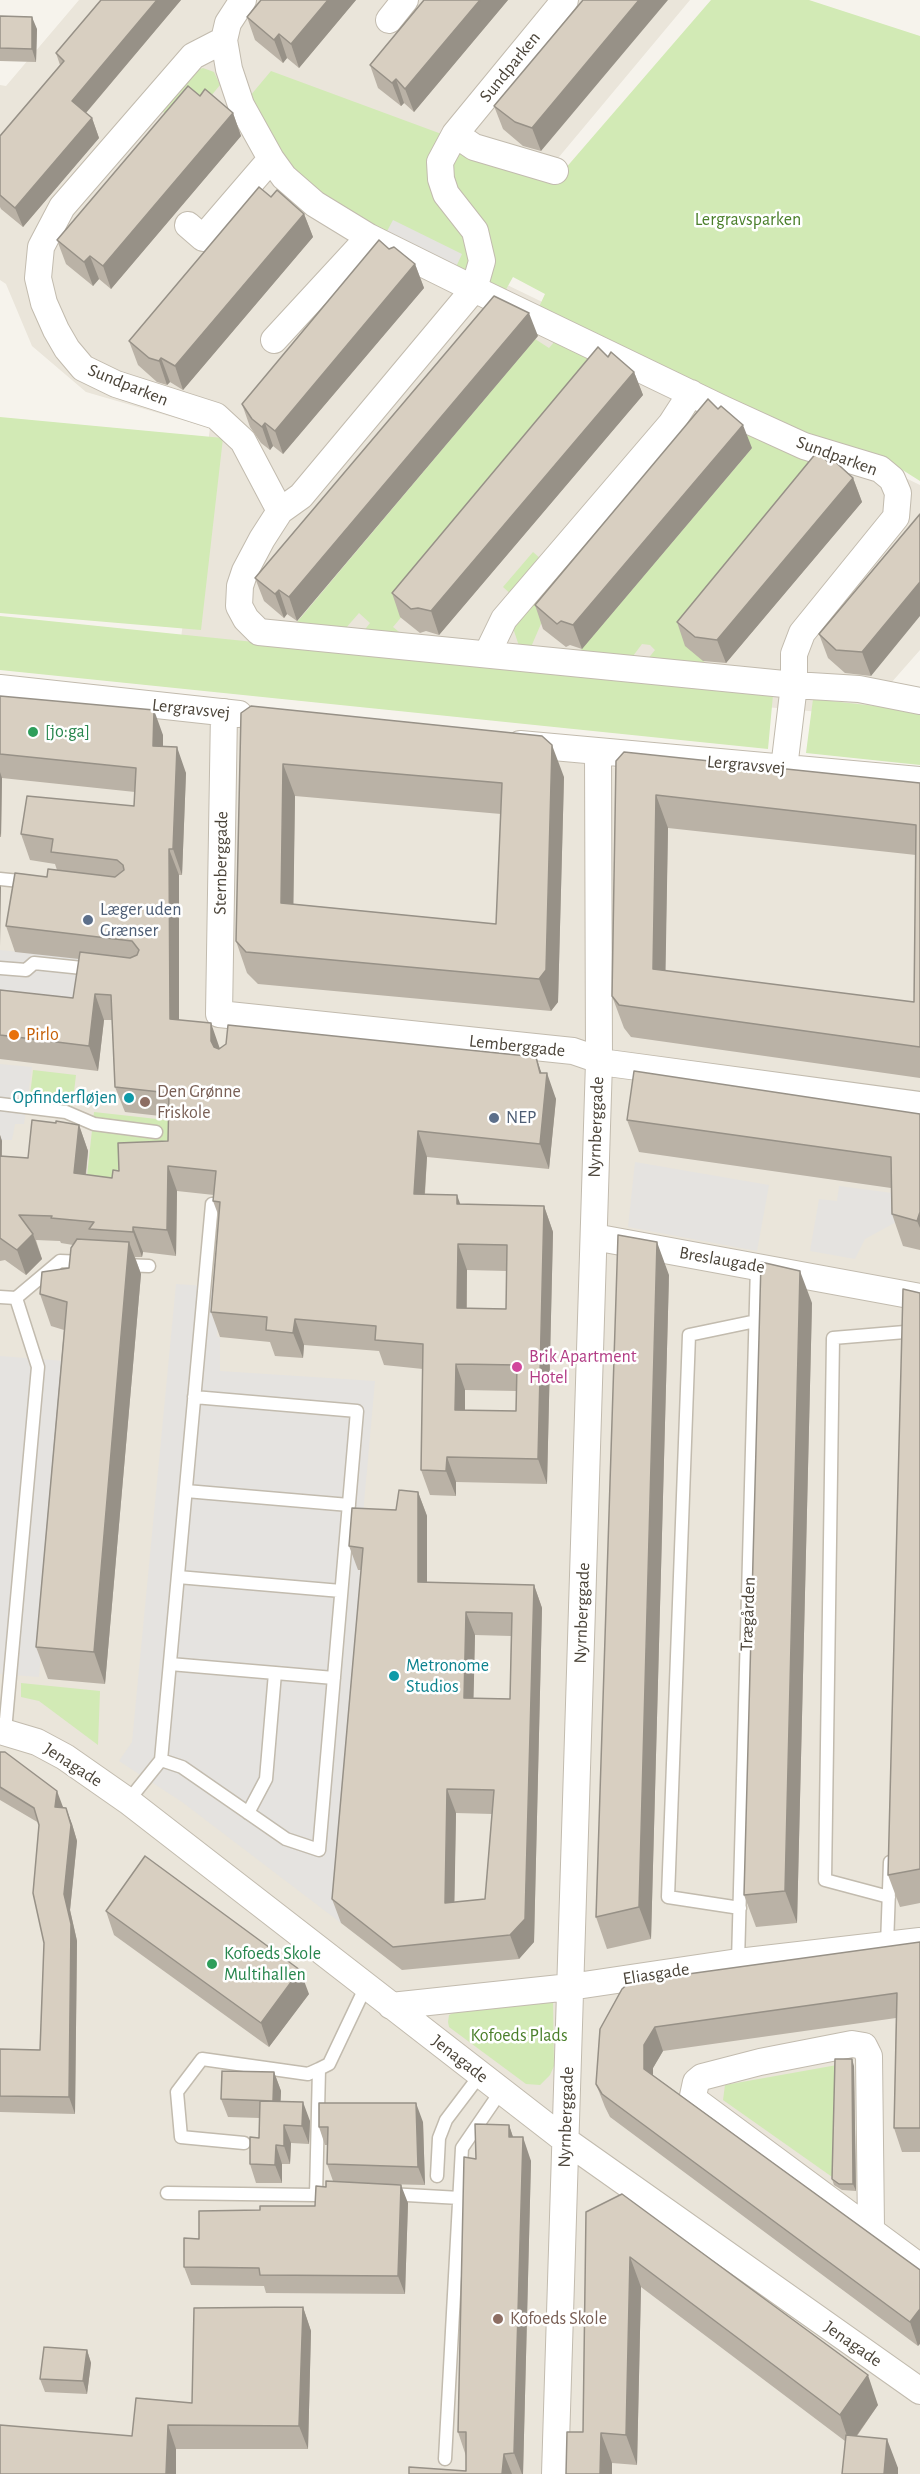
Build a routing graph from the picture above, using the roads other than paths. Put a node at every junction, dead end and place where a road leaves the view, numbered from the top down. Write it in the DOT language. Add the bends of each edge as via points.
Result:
graph roads {
  1 [pos="243,0"];
  2 [pos="405,0"];
  3 [pos="565,0"];
  4 [pos="389,20"];
  5 [pos="224,40"];
  6 [pos="455,134"];
  7 [pos="271,159"];
  8 [pos="555,171"];
  9 [pos="188,225"];
  10 [pos="369,237"];
  11 [pos="474,289"];
  12 [pos="274,340"];
  13 [pos="691,393"];
  14 [pos="280,511"];
  15 [pos="487,654"];
  16 [pos="794,685"];
  17 [pos="0,688"];
  18 [pos="920,701"];
  19 [pos="224,712"];
  20 [pos="263,717"];
  21 [pos="499,741"];
  22 [pos="598,752"];
  23 [pos="784,768"];
  24 [pos="920,780"];
  25 [pos="0,879"];
  26 [pos="46,884"];
  27 [pos="0,968"];
  28 [pos="105,971"];
  29 [pos="226,1018"];
  30 [pos="599,1062"];
  31 [pos="0,1104"];
  32 [pos="920,1106"];
  33 [pos="156,1132"];
  34 [pos="212,1204"];
  35 [pos="594,1237"];
  36 [pos="148,1266"];
  37 [pos="758,1266"];
  38 [pos="0,1297"];
  39 [pos="16,1298"];
  40 [pos="908,1316"];
  41 [pos="756,1321"];
  42 [pos="194,1397"];
  43 [pos="186,1491"];
  44 [pos="349,1505"];
  45 [pos="178,1577"];
  46 [pos="341,1591"];
  47 [pos="170,1664"];
  48 [pos="275,1673"];
  49 [pos="334,1678"];
  50 [pos="2,1731"];
  51 [pos="161,1760"];
  52 [pos="129,1801"];
  53 [pos="248,1813"];
  54 [pos="890,1850"];
  55 [pos="889,1897"];
  56 [pos="740,1908"];
  57 [pos="920,1941"];
  58 [pos="887,1945"];
  59 [pos="738,1962"];
  60 [pos="366,1986"];
  61 [pos="570,1987"];
  62 [pos="391,2006"];
  63 [pos="319,2069"];
  64 [pos="480,2075"];
  65 [pos="501,2091"];
  66 [pos="565,2140"];
  67 [pos="244,2143"];
  68 [pos="437,2176"];
  69 [pos="167,2193"];
  70 [pos="371,2193"];
  71 [pos="460,2198"];
  72 [pos="871,2229"];
  73 [pos="920,2267"];
  74 [pos="920,2391"];
  75 [pos="445,2459"];
  76 [pos="555,2474"];
  1 -- 5 [label="street" via="228,23"];
  2 -- 4 [label="street"];
  3 -- 6 [label="street, Sundparken"];
  5 -- 7 [label="street, Sundparken" via="241,105"];
  5 -- 14 [label="street, Sundparken" via="193,56 62,207 41,247 38,278 56,330 83,368 116,384 216,416 243,441"];
  6 -- 8 [label="street" via="474,147"];
  6 -- 11 [label="street, Sundparken" via="440,162 441,179 446,194 475,231 482,261"];
  7 -- 9 [label="street" via="203,238"];
  7 -- 10 [label="street, Sundparken" via="284,177 315,204"];
  10 -- 11 [label="street, Sundparken"];
  10 -- 12 [label="street"];
  11 -- 13 [label="street, Sundparken"];
  11 -- 14 [label="street, Sundparken" via="301,496"];
  13 -- 15 [label="street" via="671,424 504,619"];
  13 -- 16 [label="street, Sundparken" via="804,446 880,469 892,479 898,493 899,505 890,527 802,633 794,654"];
  14 -- 15 [label="street, Sundparken" via="262,538 240,586 239,606 259,632"];
  15 -- 16 [label="street, Sundparken"];
  16 -- 18 [label="street, Sundparken" via="859,689"];
  16 -- 23 [label="street, Sundparken"];
  17 -- 19 [label="street, Lergravsvej"];
  19 -- 20 [label="street, Lergravsvej"];
  19 -- 29 [label="street, Sternberggade"];
  21 -- 22 [label="street, Lergravsvej"];
  22 -- 23 [label="street, Lergravsvej"];
  22 -- 30 [label="street, Nyrnberggade"];
  23 -- 24 [label="street, Lergravsvej"];
  25 -- 26 [label="lane"];
  27 -- 28 [label="lane" via="26,970 34,963"];
  29 -- 30 [label="street, Lemberggade" via="573,1051"];
  30 -- 32 [label="street, Lemberggade"];
  30 -- 35 [label="street, Nyrnberggade"];
  31 -- 33 [label="lane" via="66,1112 94,1125"];
  34 -- 42 [label="lane"];
  35 -- 37 [label="street, Breslaugade"];
  35 -- 61 [label="street, Nyrnberggade"];
  36 -- 39 [label="lane" via="60,1261"];
  37 -- 40 [label="street, Breslaugade"];
  37 -- 41 [label="lane, Trægården"];
  38 -- 39 [label="lane"];
  39 -- 50 [label="lane" via="38,1367"];
  40 -- 55 [label="lane" via="833,1338 825,1880"];
  41 -- 56 [label="lane, Trægården"];
  41 -- 56 [label="lane" via="689,1335 668,1897"];
  42 -- 43 [label="lane"];
  42 -- 44 [label="lane" via="357,1411"];
  43 -- 44 [label="lane"];
  43 -- 45 [label="lane"];
  44 -- 46 [label="lane"];
  45 -- 46 [label="lane"];
  45 -- 47 [label="lane"];
  46 -- 49 [label="lane"];
  47 -- 48 [label="lane"];
  47 -- 51 [label="lane"];
  48 -- 49 [label="lane"];
  48 -- 53 [label="lane" via="266,1779"];
  49 -- 53 [label="lane" via="319,1850 286,1839"];
  50 -- 52 [label="street, Jenagade" via="37,1742 65,1757"];
  51 -- 52 [label="lane"];
  51 -- 53 [label="lane" via="182,1767"];
  52 -- 60 [label="street, Jenagade"];
  54 -- 55 [label="lane"];
  55 -- 58 [label="lane"];
  56 -- 59 [label="lane, Trægården"];
  57 -- 58 [label="street, Eliasgade"];
  58 -- 59 [label="street, Eliasgade"];
  59 -- 61 [label="street, Eliasgade"];
  60 -- 62 [label="street, Jenagade"];
  60 -- 63 [label="lane" via="329,2064"];
  61 -- 62 [label="street, Eliasgade"];
  61 -- 66 [label="street, Nyrnberggade"];
  62 -- 64 [label="street, Jenagade"];
  63 -- 67 [label="lane" via="308,2074 202,2059 177,2092 181,2137"];
  63 -- 69 [label="lane" via="321,2190 316,2195"];
  64 -- 65 [label="street, Jenagade"];
  64 -- 68 [label="lane" via="446,2120 439,2138"];
  65 -- 66 [label="street, Jenagade"];
  65 -- 71 [label="lane" via="462,2148"];
  66 -- 74 [label="street, Jenagade"];
  66 -- 76 [label="street, Nyrnberggade"];
  70 -- 71 [label="lane"];
  71 -- 75 [label="lane"];
  72 -- 72 [label="street" via="869,2056 864,2046 852,2044 760,2062 696,2082 696,2101"];
  72 -- 73 [label="street"];
}
